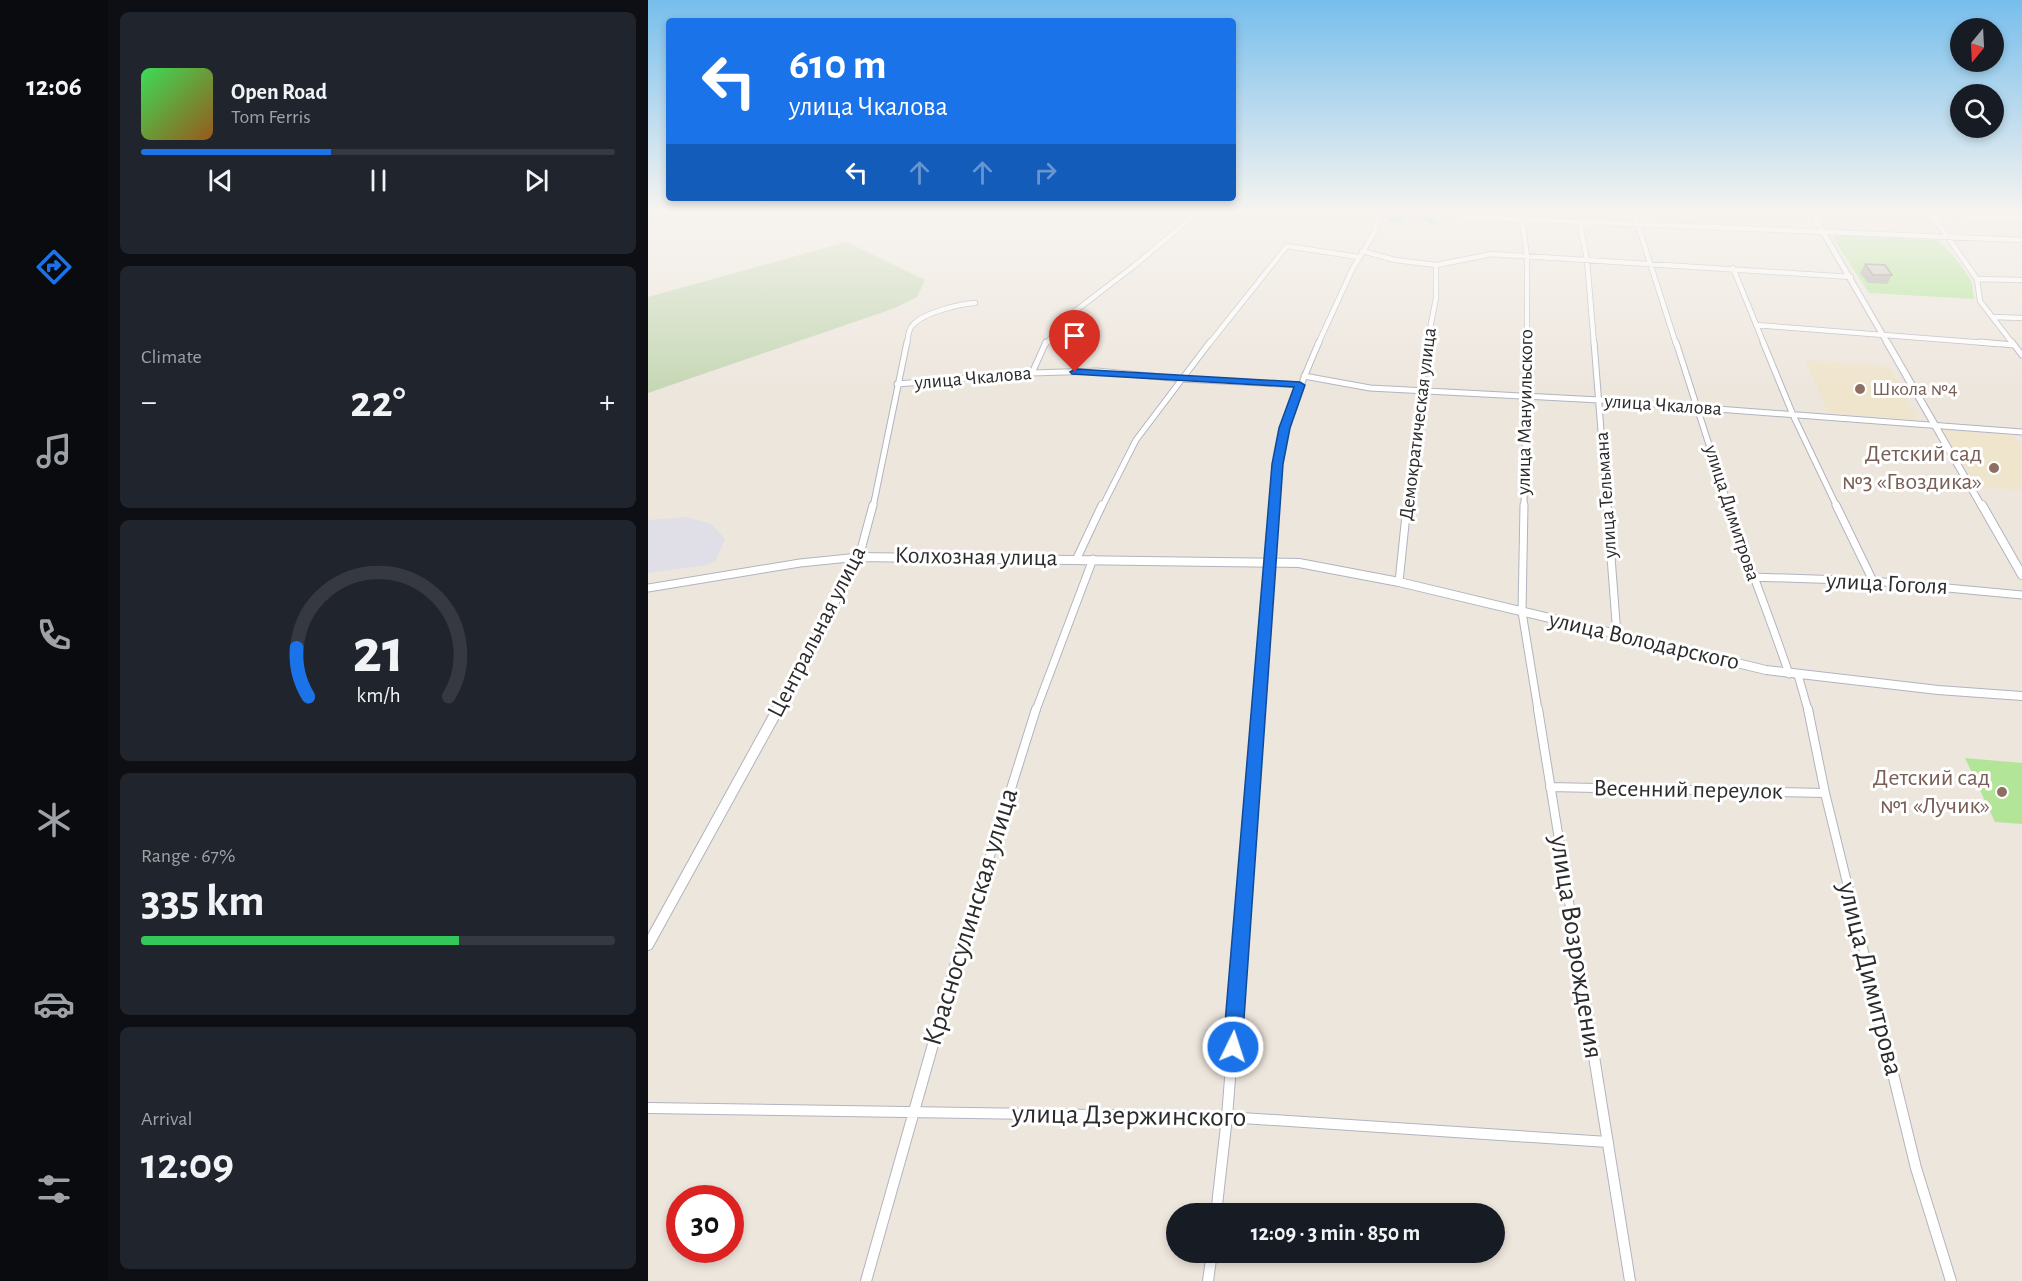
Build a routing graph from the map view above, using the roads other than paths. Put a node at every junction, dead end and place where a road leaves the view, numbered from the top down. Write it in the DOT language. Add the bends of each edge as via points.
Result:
graph roads {
  1 [pos="1125,273"];
  2 [pos="1265,273"];
  3 [pos="1350,273"];
  4 [pos="1436,273"];
  5 [pos="1527,273"];
  6 [pos="1588,273"];
  7 [pos="1653,273"];
  8 [pos="1735,273"];
  9 [pos="1796,273"];
  10 [pos="1848,273"];
  11 [pos="1972,273"];
  12 [pos="1851,277"];
  13 [pos="1977,279"];
  14 [pos="2022,280"];
  15 [pos="975,303"];
  16 [pos="1993,317"];
  17 [pos="2022,318"];
  18 [pos="1756,325"];
  19 [pos="1881,335"];
  20 [pos="2014,345"];
  21 [pos="2022,355"];
  22 [pos="1032,373"];
  23 [pos="1304,376"];
  24 [pos="1182,379"];
  25 [pos="897,384"];
  26 [pos="1300,385"];
  27 [pos="1420,391"];
  28 [pos="1527,395"];
  29 [pos="1599,400"];
  30 [pos="1698,407"];
  31 [pos="1793,415"];
  32 [pos="1935,425"];
  33 [pos="2022,432"];
  34 [pos="859,557"];
  35 [pos="1077,558"];
  36 [pos="1093,559"];
  37 [pos="1271,561"];
  38 [pos="2022,575"];
  39 [pos="1752,577"];
  40 [pos="1874,581"];
  41 [pos="1399,582"];
  42 [pos="648,588"];
  43 [pos="2022,595"];
  44 [pos="1522,612"];
  45 [pos="1617,635"];
  46 [pos="1793,675"];
  47 [pos="2022,696"];
  48 [pos="1550,787"];
  49 [pos="1825,793"];
  50 [pos="648,945"];
  51 [pos="648,1108"];
  52 [pos="912,1113"];
  53 [pos="1227,1117"];
  54 [pos="1608,1142"];
  55 [pos="1217,1203"];
  56 [pos="1210,1263"];
  57 [pos="866,1281"];
  58 [pos="1208,1281"];
  59 [pos="1630,1281"];
  60 [pos="1951,1281"];
  1 -- 22 [label="street" via="1053,330"];
  2 -- 24 [label="street"];
  3 -- 23 [label="street"];
  4 -- 27 [label="street, Демократическая улица" via="1436,298"];
  5 -- 28 [label="street, улица Мануильского"];
  6 -- 29 [label="street, улица Тельмана"];
  7 -- 30 [label="street, улица Димитрова"];
  8 -- 18 [label="street"];
  9 -- 12 [label="street"];
  10 -- 12 [label="street"];
  11 -- 13 [label="street"];
  12 -- 19 [label="street"];
  13 -- 14 [label="street"];
  13 -- 16 [label="street" via="1980,301"];
  15 -- 25 [label="street, Центральная улица" via="912,324"];
  16 -- 17 [label="street"];
  16 -- 20 [label="street"];
  18 -- 19 [label="street"];
  18 -- 31 [label="street"];
  19 -- 20 [label="street"];
  19 -- 32 [label="street"];
  20 -- 21 [label="street"];
  22 -- 24 [label="street, улица Чкалова" via="1097,372"];
  22 -- 25 [label="street, улица Чкалова"];
  23 -- 26 [label="street"];
  23 -- 27 [label="street, улица Чкалова" via="1370,388"];
  24 -- 26 [label="street, улица Чкалова"];
  24 -- 35 [label="street" via="1125,458"];
  25 -- 34 [label="street, Центральная улица"];
  26 -- 37 [label="street" via="1278,464"];
  27 -- 28 [label="street, улица Чкалова"];
  27 -- 41 [label="street, Демократическая улица"];
  28 -- 29 [label="street, улица Чкалова"];
  28 -- 44 [label="street, улица Мануильского"];
  29 -- 30 [label="street, улица Чкалова"];
  29 -- 45 [label="street, улица Тельмана"];
  30 -- 31 [label="street, улица Чкалова"];
  30 -- 39 [label="street, улица Димитрова"];
  31 -- 32 [label="street, улица Чкалова"];
  31 -- 40 [label="street"];
  32 -- 33 [label="street, улица Чкалова"];
  32 -- 38 [label="street"];
  34 -- 35 [label="street, Колхозная улица"];
  34 -- 42 [label="street, Колхозная улица"];
  34 -- 50 [label="street, Центральная улица"];
  35 -- 36 [label="street, Колхозная улица"];
  36 -- 37 [label="street, Колхозная улица"];
  36 -- 52 [label="street, Красносулинская улица" via="1024,739"];
  37 -- 41 [label="street, улица Володарского"];
  37 -- 53 [label="street"];
  39 -- 40 [label="street, улица Гоголя"];
  39 -- 46 [label="street, улица Димитрова"];
  40 -- 43 [label="street, улица Гоголя"];
  41 -- 44 [label="street, улица Володарского"];
  44 -- 45 [label="street, улица Володарского"];
  44 -- 48 [label="street, улица Возрождения"];
  45 -- 46 [label="street, улица Володарского"];
  46 -- 47 [label="street, улица Володарского"];
  46 -- 49 [label="street, улица Димитрова" via="1805,695"];
  48 -- 49 [label="street, Весенний переулок"];
  48 -- 54 [label="street, улица Возрождения"];
  49 -- 60 [label="street, улица Димитрова" via="1916,1168"];
  51 -- 52 [label="street, улица Дзержинского"];
  52 -- 53 [label="street, улица Дзержинского"];
  52 -- 57 [label="street, Красносулинская улица"];
  53 -- 54 [label="street, улица Дзержинского"];
  53 -- 55 [label="street"];
  54 -- 59 [label="street, улица Возрождения"];
  56 -- 58 [label="street"];
}
